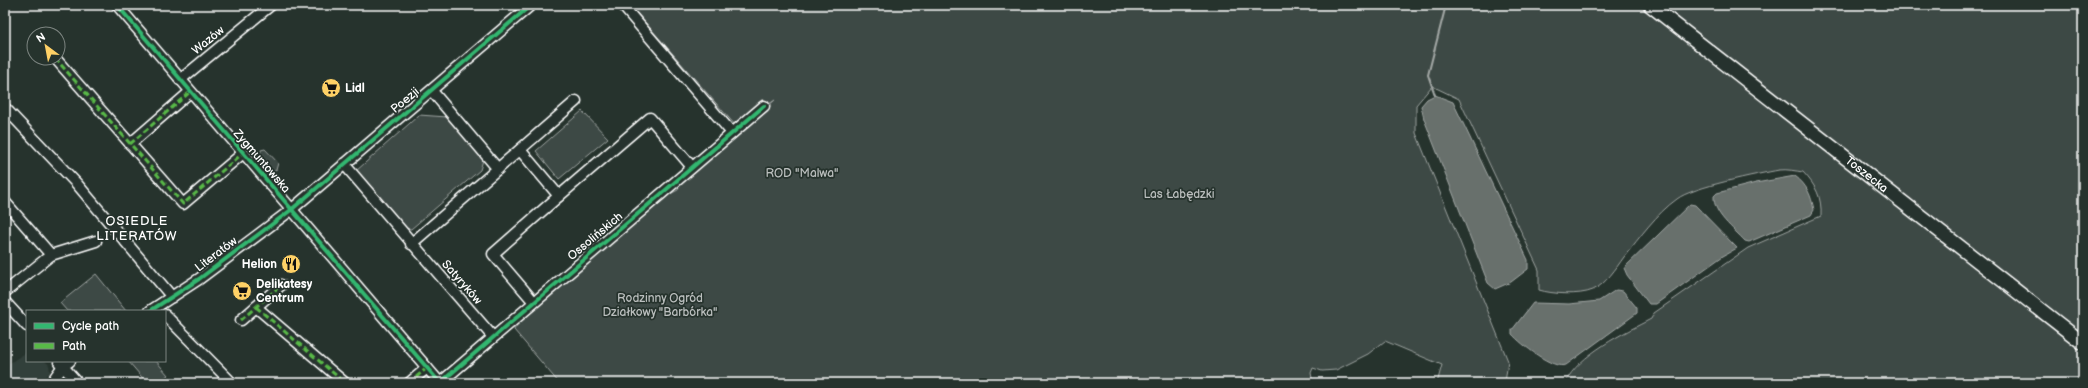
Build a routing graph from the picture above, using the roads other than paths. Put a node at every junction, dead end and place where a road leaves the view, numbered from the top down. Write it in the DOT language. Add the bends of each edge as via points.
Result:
graph roads {
  1 [pos="117,5"];
  2 [pos="271,5"];
  3 [pos="531,5"];
  4 [pos="622,5"];
  5 [pos="1650,5"];
  6 [pos="62,66"];
  7 [pos="180,80"];
  8 [pos="432,91"];
  9 [pos="190,92"];
  10 [pos="576,101"];
  11 [pos="764,106"];
  12 [pos="5,108"];
  13 [pos="732,133"];
  14 [pos="130,144"];
  15 [pos="520,150"];
  16 [pos="242,154"];
  17 [pos="344,164"];
  18 [pos="692,167"];
  19 [pos="498,169"];
  20 [pos="559,196"];
  21 [pos="5,202"];
  22 [pos="291,210"];
  23 [pos="96,241"];
  24 [pos="411,244"];
  25 [pos="50,255"];
  26 [pos="281,285"];
  27 [pos="5,292"];
  28 [pos="172,297"];
  29 [pos="5,302"];
  30 [pos="534,302"];
  31 [pos="256,307"];
  32 [pos="156,310"];
  33 [pos="166,316"];
  34 [pos="241,320"];
  35 [pos="26,325"];
  36 [pos="493,337"];
  37 [pos="2083,343"];
  38 [pos="64,363"];
  39 [pos="427,368"];
  40 [pos="51,383"];
  41 [pos="78,383"];
  42 [pos="232,383"];
  43 [pos="345,383"];
  44 [pos="409,383"];
  45 [pos="440,383"];
  1 -- 7 [label="street, Zygmuntowska"];
  2 -- 7 [label="street, Wazów"];
  3 -- 8 [label="street, Poezji"];
  4 -- 13 [label="street"];
  5 -- 37 [label="main road, Toszecka"];
  6 -- 14 [label="street, Zygmuntowska"];
  7 -- 9 [label="street, Zygmuntowska"];
  8 -- 17 [label="street, Poezji"];
  8 -- 19 [label="street"];
  9 -- 14 [label="street"];
  9 -- 16 [label="street, Zygmuntowska"];
  10 -- 15 [label="street"];
  11 -- 13 [label="street, Ossolińskich"];
  12 -- 28 [label="street" via="77,184"];
  13 -- 18 [label="street, Ossolińskich"];
  14 -- 16 [label="street, Zygmuntowska" via="183,204"];
  15 -- 19 [label="street"];
  15 -- 20 [label="street"];
  16 -- 22 [label="street, Zygmuntowska"];
  17 -- 22 [label="street, Poezji"];
  17 -- 24 [label="street, Satyryków"];
  18 -- 20 [label="street" via="650,118"];
  18 -- 30 [label="street, Ossolińskich"];
  19 -- 24 [label="street"];
  20 -- 30 [label="street" via="493,254"];
  21 -- 25 [label="street"];
  22 -- 28 [label="street, Literatów"];
  22 -- 39 [label="street, Zygmuntowska"];
  23 -- 25 [label="street"];
  24 -- 36 [label="street, Satyryków"];
  25 -- 27 [label="street"];
  26 -- 31 [label="street"];
  28 -- 32 [label="street, Literatów"];
  29 -- 35 [label="street"];
  30 -- 36 [label="street, Ossolińskich"];
  31 -- 34 [label="street"];
  31 -- 43 [label="street"];
  33 -- 42 [label="street"];
  36 -- 45 [label="street, Ossolińskich"];
  38 -- 40 [label="street"];
  38 -- 41 [label="street"];
  39 -- 44 [label="street"];
  39 -- 45 [label="street, Zygmuntowska"];
}
